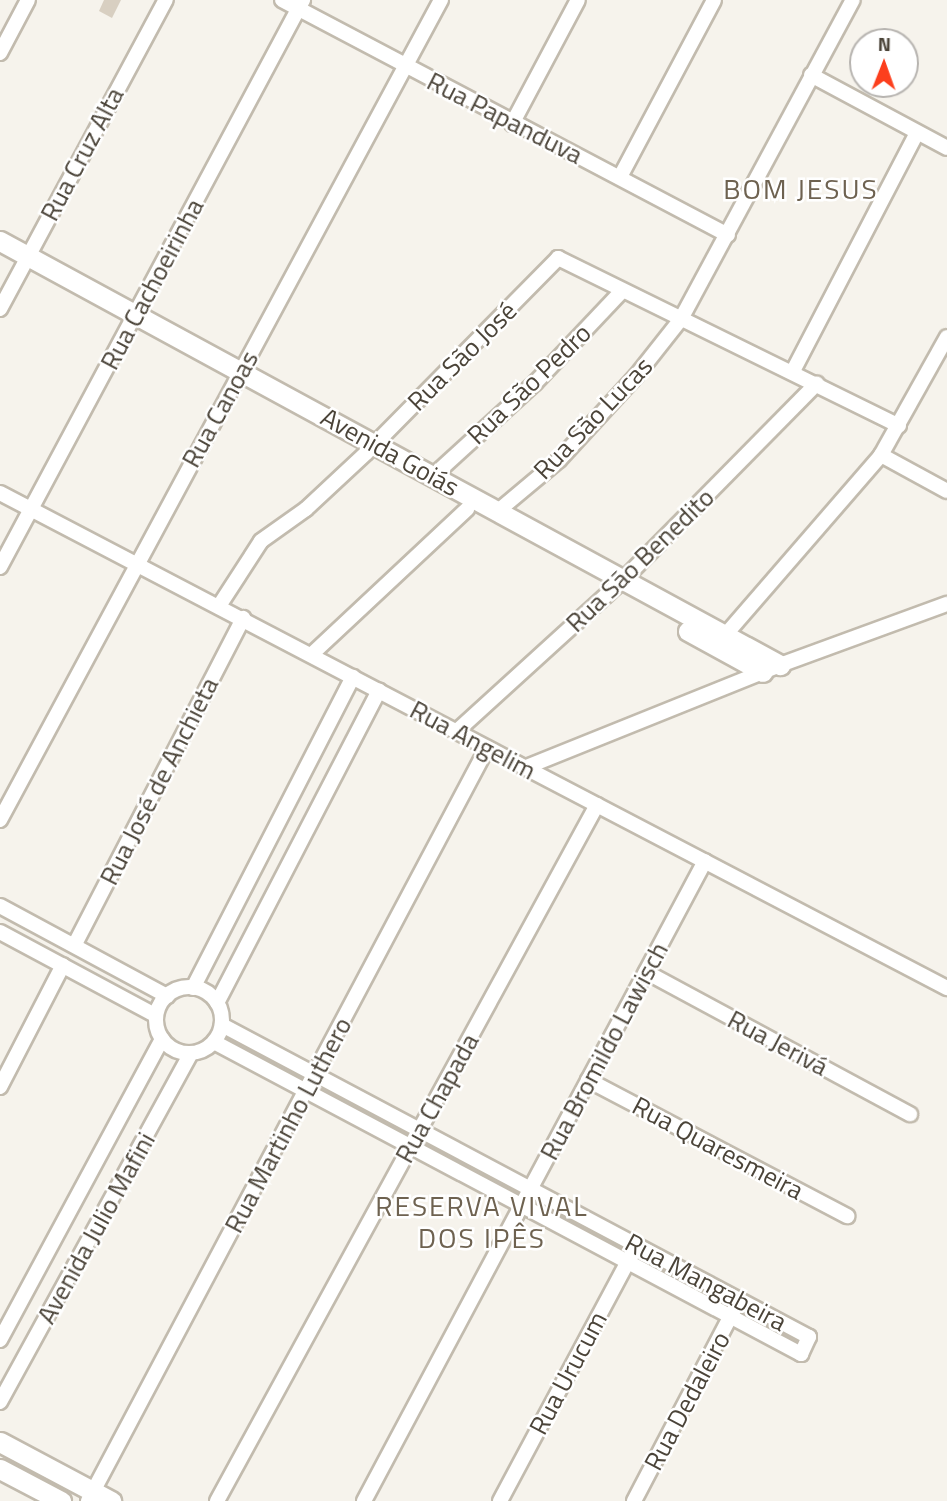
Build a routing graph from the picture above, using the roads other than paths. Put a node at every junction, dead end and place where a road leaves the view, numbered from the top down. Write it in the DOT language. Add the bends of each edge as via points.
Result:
graph roads {
  1 [pos="28,0"];
  2 [pos="166,0"];
  3 [pos="282,0"];
  4 [pos="442,0"];
  5 [pos="578,0"];
  6 [pos="714,0"];
  7 [pos="853,0"];
  8 [pos="301,5"];
  9 [pos="0,53"];
  10 [pos="406,67"];
  11 [pos="811,75"];
  12 [pos="512,124"];
  13 [pos="917,133"];
  14 [pos="947,148"];
  15 [pos="620,177"];
  16 [pos="728,236"];
  17 [pos="0,241"];
  18 [pos="0,253"];
  19 [pos="25,261"];
  20 [pos="622,291"];
  21 [pos="0,309"];
  22 [pos="133,318"];
  23 [pos="681,319"];
  24 [pos="947,337"];
  25 [pos="793,371"];
  26 [pos="238,376"];
  27 [pos="817,383"];
  28 [pos="899,426"];
  29 [pos="370,448"];
  30 [pos="881,455"];
  31 [pos="433,476"];
  32 [pos="947,491"];
  33 [pos="0,493"];
  34 [pos="30,509"];
  35 [pos="467,509"];
  36 [pos="498,511"];
  37 [pos="135,564"];
  38 [pos="0,567"];
  39 [pos="618,585"];
  40 [pos="947,604"];
  41 [pos="219,606"];
  42 [pos="243,618"];
  43 [pos="721,641"];
  44 [pos="311,655"];
  45 [pos="771,668"];
  46 [pos="353,677"];
  47 [pos="379,691"];
  48 [pos="457,731"];
  49 [pos="487,748"];
  50 [pos="524,768"];
  51 [pos="597,805"];
  52 [pos="0,820"];
  53 [pos="705,861"];
  54 [pos="0,906"];
  55 [pos="0,932"];
  56 [pos="75,944"];
  57 [pos="64,965"];
  58 [pos="646,972"];
  59 [pos="193,988"];
  60 [pos="947,988"];
  61 [pos="167,996"];
  62 [pos="217,1003"];
  63 [pos="155,1015"];
  64 [pos="222,1025"];
  65 [pos="162,1040"];
  66 [pos="214,1042"];
  67 [pos="191,1053"];
  68 [pos="314,1074"];
  69 [pos="589,1080"];
  70 [pos="0,1087"];
  71 [pos="305,1091"];
  72 [pos="910,1114"];
  73 [pos="420,1130"];
  74 [pos="411,1147"];
  75 [pos="530,1189"];
  76 [pos="521,1206"];
  77 [pos="847,1216"];
  78 [pos="637,1246"];
  79 [pos="628,1262"];
  80 [pos="739,1300"];
  81 [pos="731,1317"];
  82 [pos="0,1340"];
  83 [pos="0,1402"];
  84 [pos="0,1442"];
  85 [pos="0,1469"];
  86 [pos="90,1496"];
  87 [pos="61,1501"];
  88 [pos="111,1501"];
  89 [pos="217,1501"];
  90 [pos="364,1501"];
  91 [pos="500,1501"];
  92 [pos="634,1501"];
  1 -- 9 [label="street"];
  2 -- 19 [label="street, Rua Cruz Alta"];
  3 -- 8 [label="street, Rua Papanduva"];
  4 -- 10 [label="street, Rua Canoas"];
  5 -- 12 [label="street"];
  6 -- 15 [label="street"];
  7 -- 11 [label="street, Rua São Lucas"];
  8 -- 10 [label="street, Rua Papanduva"];
  8 -- 22 [label="street, Rua Cachoeirinha"];
  10 -- 12 [label="street, Rua Papanduva"];
  10 -- 26 [label="street, Rua Canoas"];
  11 -- 13 [label="street"];
  11 -- 16 [label="street, Rua São Lucas"];
  12 -- 15 [label="street, Rua Papanduva"];
  13 -- 14 [label="street"];
  13 -- 25 [label="street"];
  15 -- 16 [label="street, Rua Papanduva"];
  16 -- 23 [label="street, Rua São Lucas"];
  17 -- 19 [label="street, Avenida Goiás"];
  18 -- 19 [label="street, Avenida Goiás"];
  19 -- 21 [label="street, Rua Cruz Alta"];
  19 -- 22 [label="street, Avenida Goiás"];
  20 -- 23 [label="street"];
  20 -- 29 [label="street, Rua São José" via="558,258"];
  20 -- 31 [label="street, Rua São Pedro" via="535,383"];
  22 -- 26 [label="street, Avenida Goiás"];
  22 -- 34 [label="street, Rua Cachoeirinha"];
  23 -- 25 [label="street"];
  23 -- 36 [label="street, Rua São Lucas" via="559,460"];
  24 -- 28 [label="street"];
  25 -- 27 [label="street"];
  26 -- 29 [label="street, Avenida Goiás"];
  26 -- 37 [label="street, Rua Canoas"];
  27 -- 28 [label="street"];
  27 -- 39 [label="street, Rua São Benedito"];
  28 -- 30 [label="street"];
  29 -- 31 [label="street, Avenida Goiás"];
  29 -- 35 [label="street, Avenida Goiás"];
  29 -- 41 [label="street, Rua São José" via="306,509 261,541"];
  30 -- 32 [label="street"];
  30 -- 43 [label="street"];
  31 -- 36 [label="street, Avenida Goiás"];
  33 -- 34 [label="street, Rua Angelim"];
  34 -- 37 [label="street, Rua Angelim"];
  34 -- 38 [label="street, Rua Cachoeirinha"];
  35 -- 39 [label="street, Avenida Goiás"];
  35 -- 44 [label="street"];
  36 -- 39 [label="street, Avenida Goiás"];
  37 -- 41 [label="street, Rua Angelim"];
  37 -- 52 [label="street, Rua Canoas"];
  39 -- 43 [label="street, Avenida Goiás"];
  39 -- 48 [label="street, Rua São Benedito"];
  40 -- 45 [label="street"];
  41 -- 42 [label="street, Rua Angelim"];
  42 -- 44 [label="street, Rua Angelim"];
  42 -- 56 [label="street, Rua José de Anchieta"];
  43 -- 45 [label="street, Avenida Goiás"];
  44 -- 46 [label="street, Rua Angelim"];
  45 -- 50 [label="street"];
  46 -- 47 [label="street, Rua Angelim"];
  46 -- 59 [label="street"];
  47 -- 48 [label="street, Rua Angelim"];
  47 -- 62 [label="street"];
  48 -- 49 [label="street, Rua Angelim"];
  49 -- 50 [label="street, Rua Angelim"];
  49 -- 68 [label="street, Rua Martinho Luthero"];
  50 -- 51 [label="street, Rua Angelim"];
  51 -- 53 [label="street, Rua Angelim"];
  51 -- 73 [label="street, Rua Chapada"];
  53 -- 58 [label="street, Rua Bromildo Lawisch"];
  53 -- 60 [label="street, Rua Angelim"];
  54 -- 56 [label="street"];
  55 -- 57 [label="street"];
  56 -- 61 [label="street"];
  57 -- 63 [label="street"];
  57 -- 70 [label="street"];
  58 -- 69 [label="street, Rua Bromildo Lawisch"];
  58 -- 72 [label="street, Rua Jerivá"];
  59 -- 61 [label="street"];
  59 -- 62 [label="street"];
  61 -- 63 [label="street"];
  62 -- 64 [label="street"];
  63 -- 65 [label="street"];
  64 -- 66 [label="street"];
  64 -- 68 [label="street, Rua Mangabeira"];
  65 -- 67 [label="street"];
  65 -- 82 [label="street, Avenida Julio Mafini"];
  66 -- 67 [label="street"];
  66 -- 71 [label="street, Rua Mangabeira"];
  67 -- 83 [label="street, Avenida Julio Mafini"];
  68 -- 71 [label="street, Rua Martinho Luthero"];
  68 -- 73 [label="street, Rua Mangabeira"];
  69 -- 75 [label="street, Rua Bromildo Lawisch"];
  69 -- 77 [label="street, Rua Quaresmeira"];
  71 -- 74 [label="street, Rua Mangabeira"];
  71 -- 86 [label="street, Rua Martinho Luthero"];
  73 -- 74 [label="street, Rua Chapada"];
  73 -- 75 [label="street, Rua Mangabeira"];
  74 -- 76 [label="street, Rua Mangabeira"];
  74 -- 89 [label="street, Rua Chapada"];
  75 -- 76 [label="street, Rua Bromildo Lawisch"];
  75 -- 78 [label="street, Rua Mangabeira"];
  76 -- 79 [label="street, Rua Mangabeira"];
  76 -- 90 [label="street, Rua Bromildo Lawisch"];
  78 -- 79 [label="street, Rua Urucum"];
  78 -- 80 [label="street, Rua Mangabeira"];
  79 -- 81 [label="street, Rua Mangabeira"];
  79 -- 91 [label="street, Rua Urucum"];
  80 -- 81 [label="street, Rua Dedaleiro"];
  80 -- 81 [label="street, Rua Mangabeira" via="809,1337 801,1354"];
  81 -- 92 [label="street, Rua Dedaleiro"];
  84 -- 86 [label="street"];
  85 -- 87 [label="street"];
  86 -- 88 [label="street"];
}
